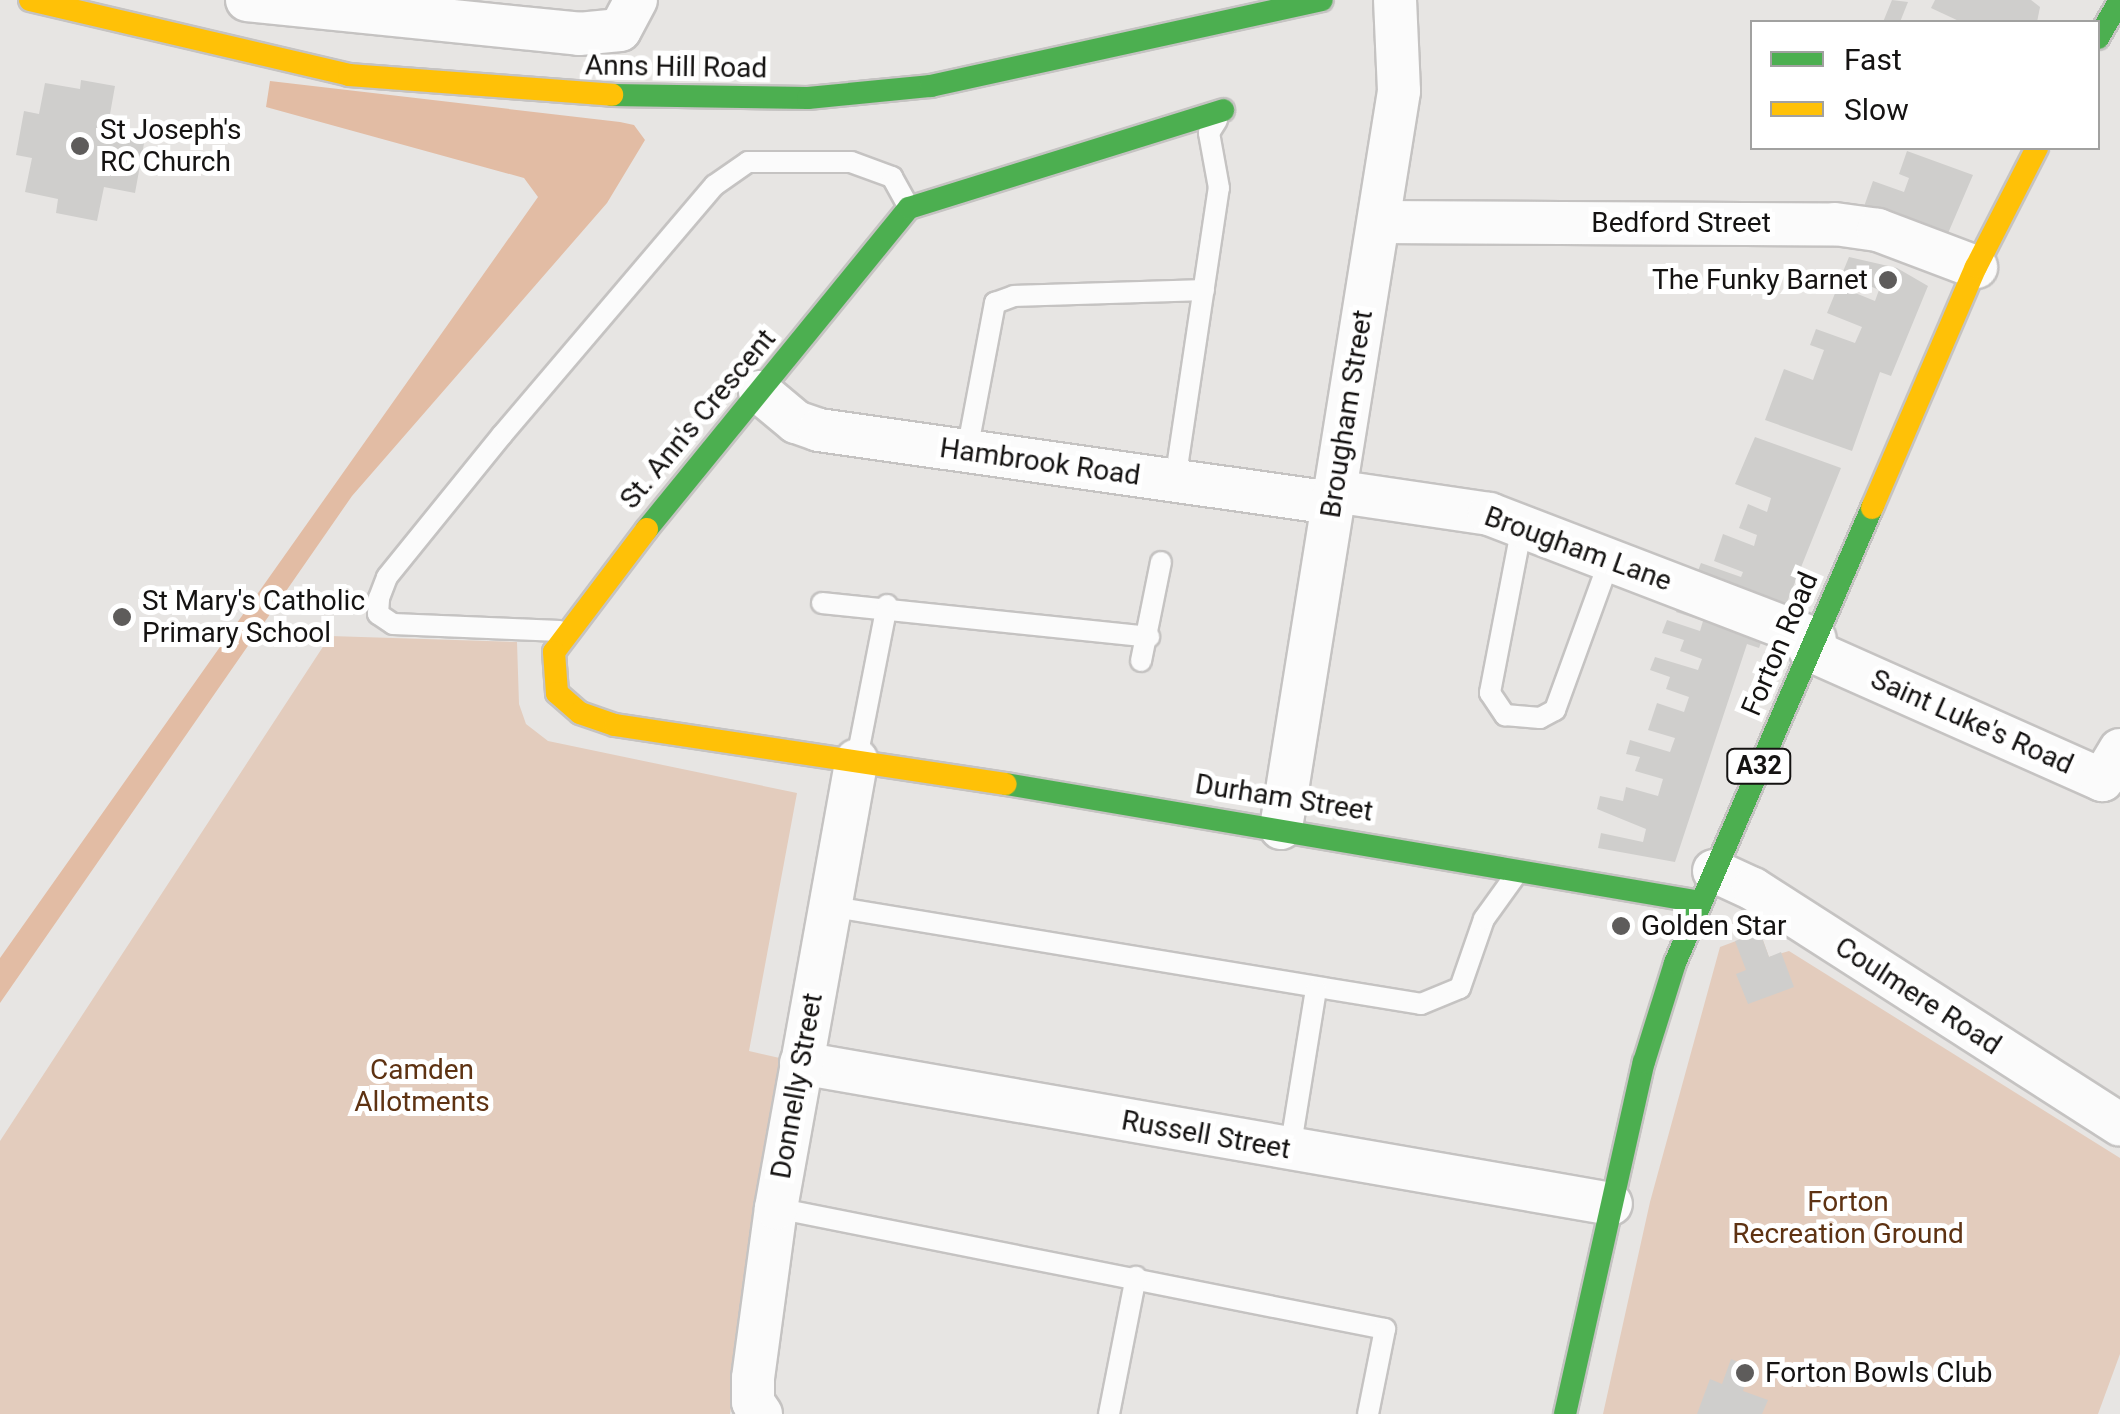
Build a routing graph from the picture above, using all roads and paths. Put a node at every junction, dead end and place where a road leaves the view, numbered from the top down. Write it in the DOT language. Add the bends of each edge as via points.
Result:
graph roads {
  1 [pos="247,0"];
  2 [pos="636,0"];
  3 [pos="1322,0"];
  4 [pos="1395,0"];
  5 [pos="45,2"];
  6 [pos="1223,110"];
  7 [pos="2036,150"];
  8 [pos="909,208"];
  9 [pos="1379,222"];
  10 [pos="1976,266"];
  11 [pos="1204,290"];
  12 [pos="760,392"];
  13 [pos="967,451"];
  14 [pos="1175,480"];
  15 [pos="1333,497"];
  16 [pos="1525,518"];
  17 [pos="1621,558"];
  18 [pos="1162,562"];
  19 [pos="822,602"];
  20 [pos="887,605"];
  21 [pos="564,631"];
  22 [pos="1149,638"];
  23 [pos="1812,644"];
  24 [pos="1140,661"];
  25 [pos="2120,750"];
  26 [pos="856,760"];
  27 [pos="1281,828"];
  28 [pos="1522,867"];
  29 [pos="1707,886"];
  30 [pos="828,906"];
  31 [pos="1316,990"];
  32 [pos="800,1063"];
  33 [pos="2120,1125"];
  34 [pos="1290,1150"];
  35 [pos="1612,1204"];
  36 [pos="776,1208"];
  37 [pos="1136,1277"];
  38 [pos="760,1413"];
  39 [pos="1109,1414"];
  40 [pos="1368,1414"];
  41 [pos="1566,1414"];
  1 -- 2 [label="street" via="578,34 620,30"];
  3 -- 5 [label="street, Anns Hill Road" via="1026,71 808,98 597,97 434,86 268,60"];
  4 -- 9 [label="street, Brougham Street" via="1398,91"];
  6 -- 8 [label="street"];
  6 -- 11 [label="lane" via="1209,133 1220,188"];
  7 -- 10 [label="street, Forton Road / A32"];
  8 -- 12 [label="street, St. Ann's Crescent"];
  8 -- 21 [label="lane" via="892,177 851,162 748,162 715,186 502,435 387,577 379,598 378,614 394,624"];
  9 -- 10 [label="street, Bedford Street" via="1834,224 1878,230"];
  9 -- 15 [label="street, Brougham Street"];
  10 -- 23 [label="street, Forton Road / A32"];
  11 -- 13 [label="lane" via="1033,294 994,303"];
  11 -- 14 [label="lane"];
  12 -- 13 [label="street, Hambrook Road" via="807,427"];
  12 -- 21 [label="street, St. Ann's Crescent"];
  13 -- 14 [label="street, Hambrook Road"];
  14 -- 15 [label="street, Hambrook Road"];
  15 -- 16 [label="street, Brougham Lane"];
  15 -- 27 [label="street, Brougham Street"];
  16 -- 17 [label="street, Brougham Lane"];
  16 -- 17 [label="lane" via="1490,693 1505,715 1540,718 1555,710"];
  17 -- 23 [label="street, Brougham Lane"];
  18 -- 22 [label="lane"];
  19 -- 20 [label="lane"];
  20 -- 22 [label="lane"];
  20 -- 26 [label="lane"];
  21 -- 26 [label="street, St. Ann's Crescent" via="552,674 558,694 580,713 614,725"];
  22 -- 24 [label="lane"];
  23 -- 25 [label="street, Saint Luke's Road" via="2102,780"];
  23 -- 29 [label="street, Forton Road / A32"];
  26 -- 27 [label="street, Durham Street"];
  26 -- 30 [label="street, Donnelly Street"];
  27 -- 28 [label="street, Durham Street"];
  28 -- 29 [label="street, Durham Street"];
  28 -- 31 [label="lane" via="1484,919 1460,988 1440,1000 1397,1004"];
  29 -- 33 [label="street, Coulmere Road" via="1752,888"];
  29 -- 35 [label="street, Forton Road / A32" via="1652,1033"];
  30 -- 31 [label="lane"];
  30 -- 32 [label="street, Donnelly Street"];
  31 -- 34 [label="lane"];
  32 -- 34 [label="street, Russell Street"];
  32 -- 36 [label="street, Donnelly Street"];
  34 -- 35 [label="street, Russell Street"];
  35 -- 41 [label="street, Forton Road / A32"];
  36 -- 37 [label="lane"];
  36 -- 38 [label="street, Donnelly Street" via="753,1378"];
  37 -- 39 [label="lane"];
  37 -- 40 [label="lane" via="1385,1329"];
}
